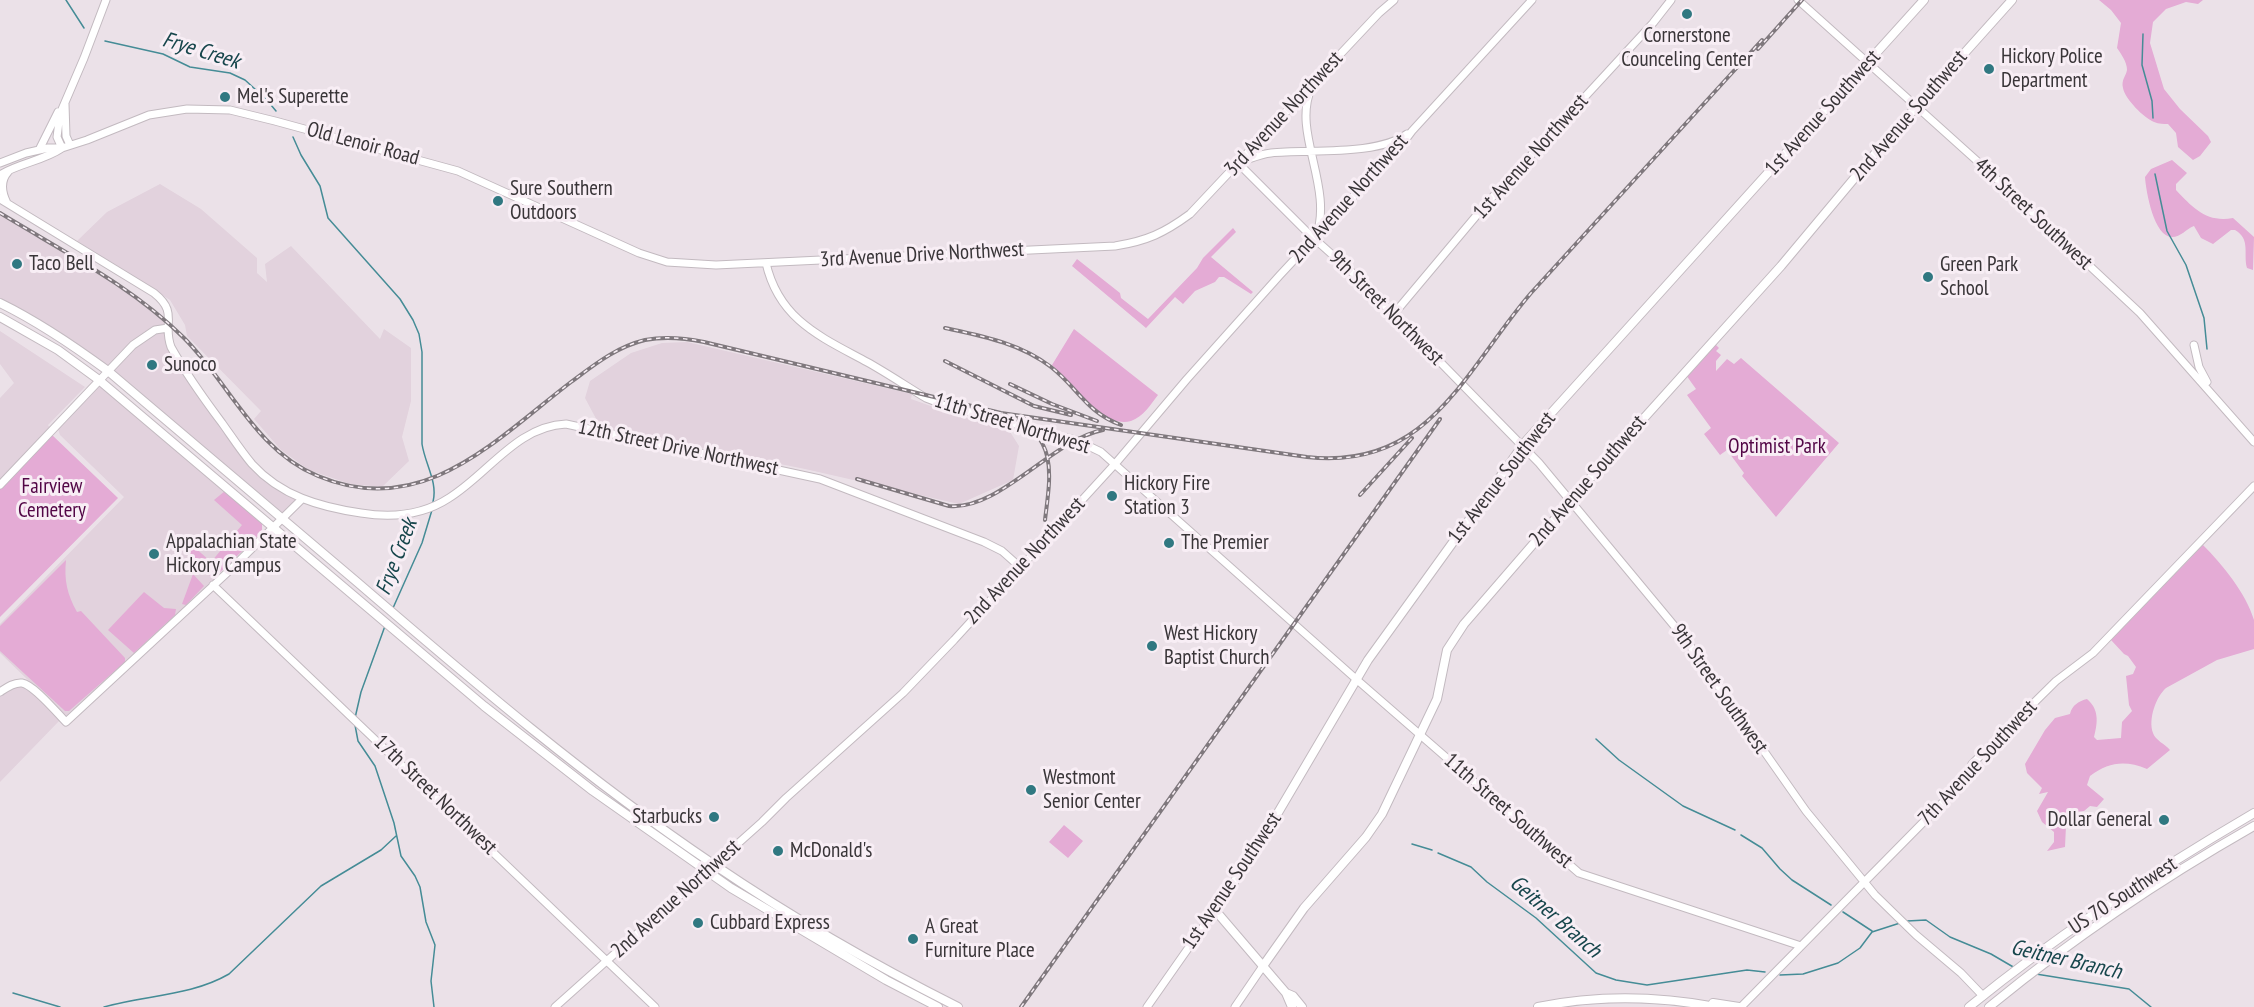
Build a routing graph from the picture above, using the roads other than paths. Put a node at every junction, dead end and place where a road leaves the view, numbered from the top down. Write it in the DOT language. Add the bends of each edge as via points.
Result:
graph roads {
  1 [pos="106,0"];
  2 [pos="1394,0"];
  3 [pos="1532,0"];
  4 [pos="1671,0"];
  5 [pos="1798,0"];
  6 [pos="1924,0"];
  7 [pos="2012,0"];
  8 [pos="1867,64"];
  9 [pos="1317,79"];
  10 [pos="65,102"];
  11 [pos="1917,107"];
  12 [pos="1412,131"];
  13 [pos="70,145"];
  14 [pos="62,148"];
  15 [pos="39,150"];
  16 [pos="1312,151"];
  17 [pos="0,163"];
  18 [pos="1238,163"];
  19 [pos="12,168"];
  20 [pos="0,175"];
  21 [pos="0,199"];
  22 [pos="7,203"];
  23 [pos="1173,225"];
  24 [pos="1315,238"];
  25 [pos="667,262"];
  26 [pos="766,263"];
  27 [pos="1413,292"];
  28 [pos="0,303"];
  29 [pos="1382,304"];
  30 [pos="1394,315"];
  31 [pos="0,317"];
  32 [pos="168,328"];
  33 [pos="2194,345"];
  34 [pos="108,371"];
  35 [pos="1457,378"];
  36 [pos="99,380"];
  37 [pos="2215,398"];
  38 [pos="2254,442"];
  39 [pos="1522,446"];
  40 [pos="1115,464"];
  41 [pos="0,485"];
  42 [pos="2254,486"];
  43 [pos="302,499"];
  44 [pos="1571,500"];
  45 [pos="283,519"];
  46 [pos="274,527"];
  47 [pos="1020,567"];
  48 [pos="213,585"];
  49 [pos="1288,617"];
  50 [pos="1356,679"];
  51 [pos="0,692"];
  52 [pos="1421,735"];
  53 [pos="2254,813"];
  54 [pos="2254,826"];
  55 [pos="714,865"];
  56 [pos="706,872"];
  57 [pos="1864,882"];
  58 [pos="1215,910"];
  59 [pos="1801,946"];
  60 [pos="607,961"];
  61 [pos="1263,966"];
  62 [pos="1286,993"];
  63 [pos="1983,996"];
  64 [pos="1693,1003"];
  65 [pos="555,1007"];
  66 [pos="655,1007"];
  67 [pos="938,1007"];
  68 [pos="958,1007"];
  69 [pos="1147,1007"];
  70 [pos="1235,1007"];
  71 [pos="1292,1007"];
  72 [pos="1302,1007"];
  73 [pos="1538,1007"];
  74 [pos="1716,1007"];
  75 [pos="1740,1007"];
  76 [pos="1969,1007"];
  77 [pos="1989,1007"];
  1 -- 10 [label="street"];
  2 -- 9 [label="street, 3rd Avenue Northwest"];
  3 -- 12 [label="street, 2nd Avenue Northwest"];
  4 -- 27 [label="street, 1st Avenue Northwest" via="1487,203"];
  5 -- 8 [label="street, 4th Street Southwest"];
  6 -- 8 [label="main road, 1st Avenue Southwest"];
  7 -- 11 [label="main road, 2nd Avenue Southwest"];
  8 -- 11 [label="street, 4th Street Southwest"];
  8 -- 39 [label="main road, 1st Avenue Southwest"];
  9 -- 16 [label="street" via="1306,107"];
  9 -- 18 [label="street, 3rd Avenue Northwest"];
  10 -- 13 [label="street"];
  10 -- 14 [label="street" via="57,127"];
  10 -- 15 [label="street"];
  11 -- 37 [label="street, 4th Street Southwest" via="2140,313"];
  11 -- 44 [label="main road, 2nd Avenue Southwest"];
  12 -- 16 [label="street" via="1377,147"];
  12 -- 24 [label="street, 2nd Avenue Northwest"];
  13 -- 14 [label="street, Old Lenoir Road"];
  13 -- 25 [label="street, Old Lenoir Road" via="149,115 187,109 244,113 449,168"];
  14 -- 15 [label="street, Old Lenoir Road"];
  14 -- 19 [label="street, Old Lenoir Road"];
  15 -- 17 [label="street, Old Lenoir Road"];
  16 -- 18 [label="street" via="1270,153"];
  16 -- 24 [label="street" via="1322,205"];
  18 -- 23 [label="street, 3rd Avenue Northwest" via="1190,214"];
  18 -- 24 [label="street, 9th Street Northwest"];
  19 -- 20 [label="street, Old Lenoir Road"];
  19 -- 22 [label="street" via="3,182"];
  21 -- 22 [label="street, 12th Street Drive Northwest"];
  22 -- 32 [label="street, 12th Street Drive Northwest" via="154,293 168,308"];
  23 -- 26 [label="street, 3rd Avenue Drive Northwest" via="1148,239 1115,246"];
  24 -- 29 [label="street, 9th Street Northwest"];
  24 -- 40 [label="street, 2nd Avenue Northwest"];
  25 -- 26 [label="street, 3rd Avenue Drive Northwest" via="701,266"];
  26 -- 40 [label="street, 11th Street Northwest" via="771,282 783,302 817,335 933,401 1076,440 1098,450"];
  27 -- 29 [label="street" via="1395,306"];
  27 -- 30 [label="street, 1st Avenue Northwest"];
  28 -- 34 [label="highway" via="51,331"];
  29 -- 30 [label="street, 9th Street Northwest"];
  30 -- 35 [label="street, 9th Street Northwest"];
  31 -- 36 [label="highway" via="58,350"];
  32 -- 34 [label="street" via="140,339"];
  32 -- 43 [label="street, 12th Street Drive Northwest" via="169,342 176,355 247,458 267,478"];
  33 -- 37 [label="street" via="2201,372"];
  34 -- 36 [label="street"];
  34 -- 45 [label="highway"];
  35 -- 39 [label="street, 9th Street Southwest"];
  36 -- 41 [label="street"];
  36 -- 46 [label="highway"];
  37 -- 38 [label="street, 4th Street Southwest"];
  39 -- 44 [label="street, 9th Street Southwest"];
  39 -- 50 [label="main road, 1st Avenue Southwest"];
  40 -- 47 [label="street, 2nd Avenue Northwest"];
  40 -- 49 [label="street, 11th Street Northwest"];
  42 -- 57 [label="street, 7th Avenue Southwest" via="2093,653 2056,681 1978,758 1959,786"];
  43 -- 45 [label="street"];
  43 -- 47 [label="street, 12th Street Drive Northwest" via="377,515 426,510 459,492 532,432 566,424 820,479 992,545"];
  44 -- 52 [label="main road, 2nd Avenue Southwest" via="1454,638 1444,660 1437,699"];
  44 -- 57 [label="street, 9th Street Southwest" via="1702,660 1806,811"];
  45 -- 46 [label="street"];
  45 -- 55 [label="highway" via="546,741"];
  46 -- 48 [label="street"];
  46 -- 56 [label="highway" via="518,733"];
  47 -- 55 [label="street, 2nd Avenue Northwest" via="897,699"];
  48 -- 51 [label="street" via="66,722 23,683"];
  48 -- 60 [label="street, 17th Street Northwest"];
  49 -- 50 [label="street, 11th Street Southwest"];
  50 -- 52 [label="street, 11th Street Southwest"];
  50 -- 58 [label="main road, 1st Avenue Southwest" via="1256,850"];
  52 -- 59 [label="street, 11th Street Southwest" via="1579,873"];
  52 -- 61 [label="main road, 2nd Avenue Southwest" via="1375,826 1304,908"];
  53 -- 63 [label="main road, US 70 Southwest" via="2071,929"];
  54 -- 77 [label="main road, US 70 Southwest" via="2104,919"];
  55 -- 56 [label="street, 2nd Avenue Northwest"];
  55 -- 68 [label="highway" via="893,974"];
  56 -- 60 [label="street, 2nd Avenue Northwest"];
  56 -- 67 [label="highway"];
  57 -- 59 [label="street, 7th Avenue Southwest"];
  57 -- 63 [label="street, 9th Street Southwest"];
  58 -- 61 [label="main road"];
  58 -- 69 [label="street, 1st Avenue Southwest"];
  59 -- 75 [label="street, 7th Avenue Southwest"];
  60 -- 65 [label="street, 2nd Avenue Northwest"];
  60 -- 66 [label="street, 17th Street Northwest"];
  61 -- 62 [label="main road"];
  61 -- 70 [label="street, 2nd Avenue Southwest"];
  62 -- 71 [label="main road"];
  62 -- 72 [label="main road"];
  63 -- 76 [label="main road, US 70 Southwest"];
  64 -- 73 [label="highway" via="1622,998"];
  64 -- 74 [label="highway"];
  64 -- 75 [label="highway"];
}
